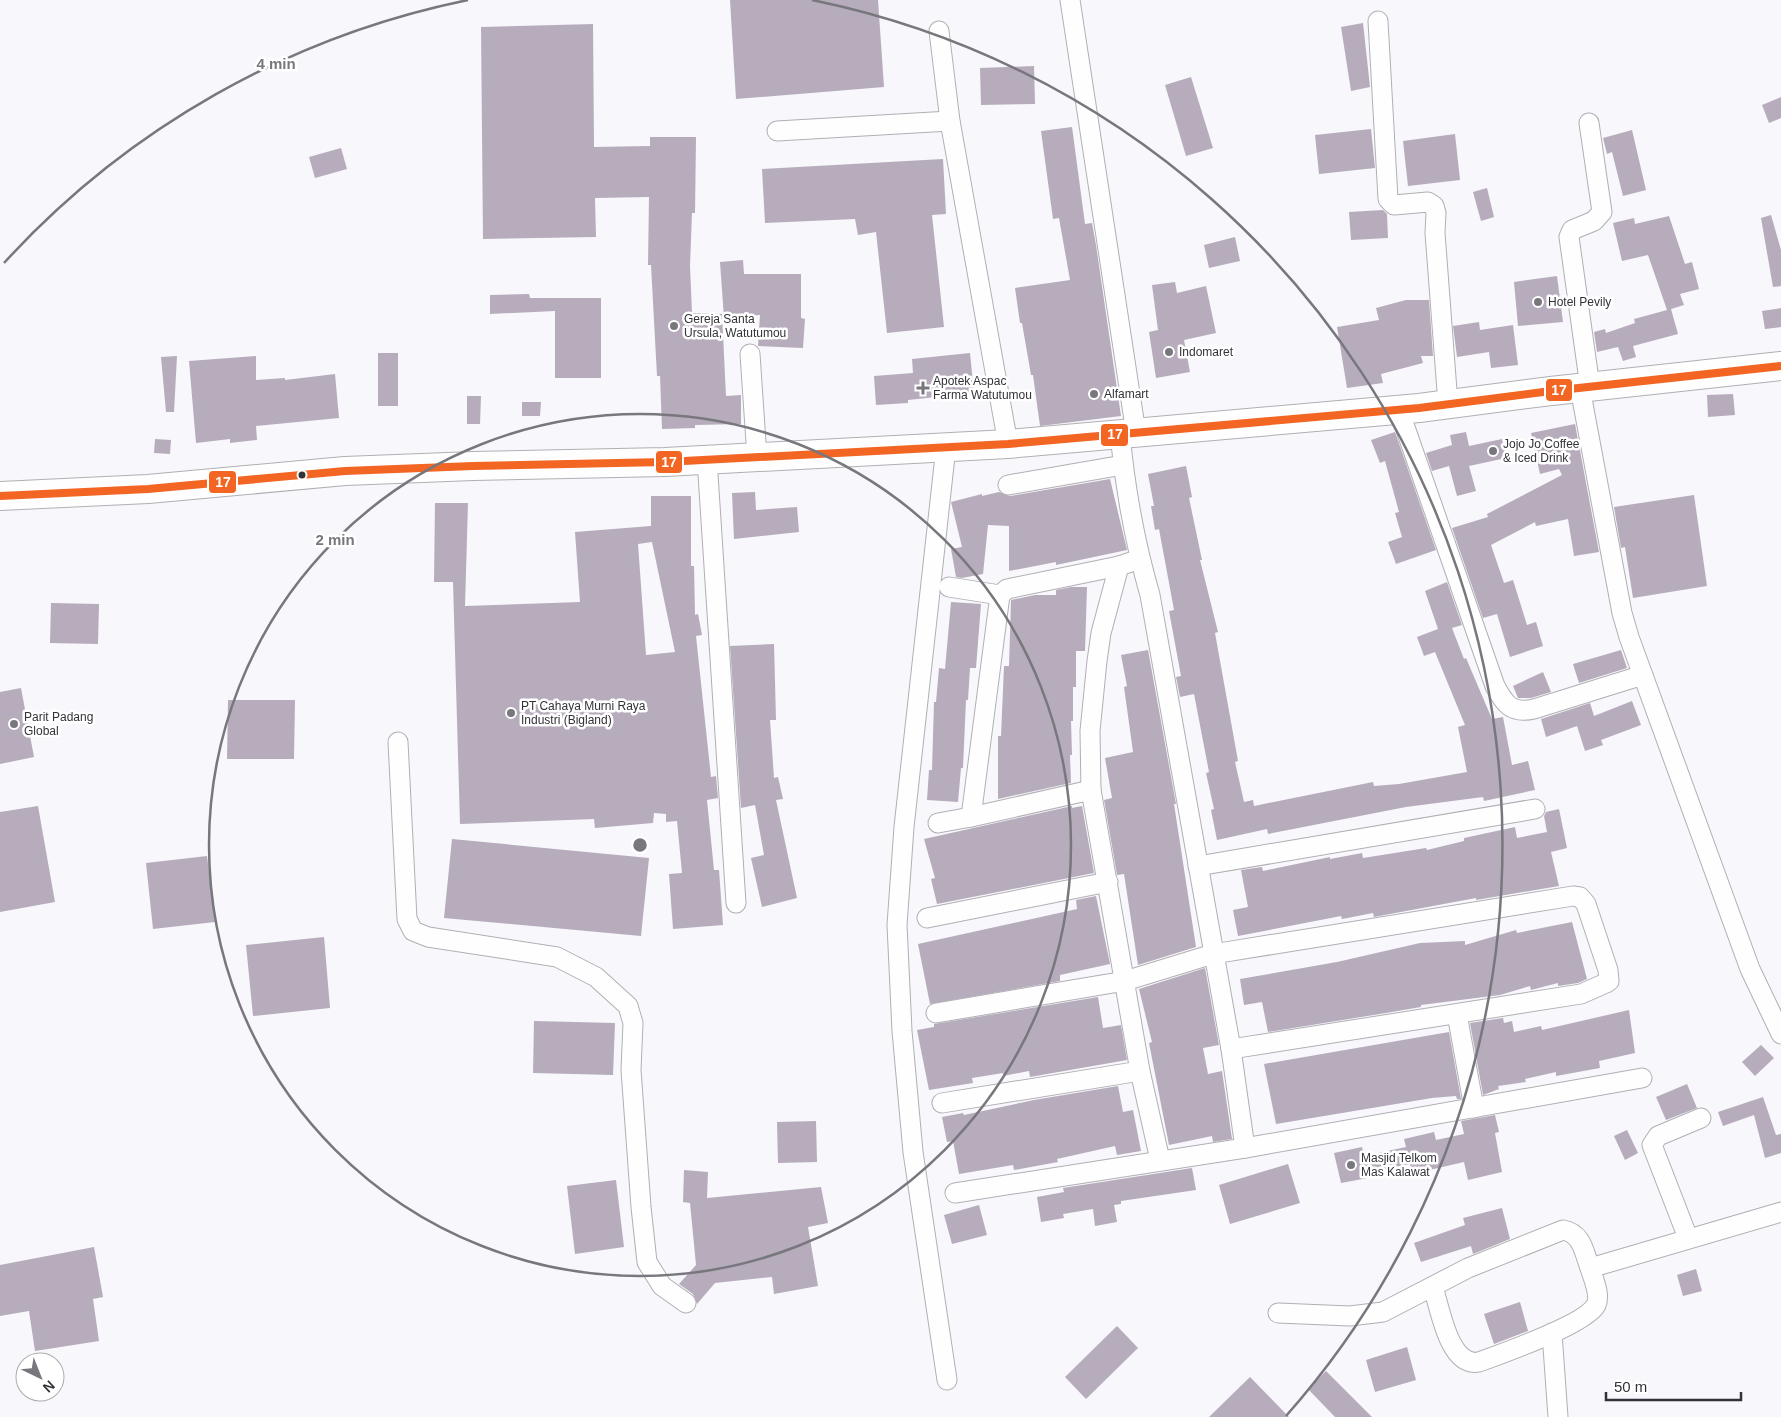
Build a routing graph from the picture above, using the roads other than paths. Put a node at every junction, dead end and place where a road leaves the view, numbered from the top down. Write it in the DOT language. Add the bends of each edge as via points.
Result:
graph roads {
  1 [pos="1070,0"];
  2 [pos="1378,21"];
  3 [pos="939,31"];
  4 [pos="950,121"];
  5 [pos="1589,123"];
  6 [pos="777,131"];
  7 [pos="750,354"];
  8 [pos="1781,366"];
  9 [pos="1585,388"];
  10 [pos="1448,404"];
  11 [pos="1399,410"];
  12 [pos="1128,433"];
  13 [pos="1008,444"];
  14 [pos="946,447"];
  15 [pos="757,457"];
  16 [pos="707,459"];
  17 [pos="1123,465"];
  18 [pos="1008,485"];
  19 [pos="0,496"];
  20 [pos="1140,559"];
  21 [pos="1119,566"];
  22 [pos="950,587"];
  23 [pos="1000,595"];
  24 [pos="1643,675"];
  25 [pos="398,742"];
  26 [pos="1092,790"];
  27 [pos="1535,809"];
  28 [pos="971,817"];
  29 [pos="938,823"];
  30 [pos="1198,866"];
  31 [pos="1108,882"];
  32 [pos="736,903"];
  33 [pos="927,918"];
  34 [pos="1213,954"];
  35 [pos="1125,981"];
  36 [pos="936,1013"];
  37 [pos="1457,1014"];
  38 [pos="1781,1034"];
  39 [pos="1231,1049"];
  40 [pos="1140,1071"];
  41 [pos="1642,1078"];
  42 [pos="942,1103"];
  43 [pos="1474,1108"];
  44 [pos="1701,1118"];
  45 [pos="1246,1148"];
  46 [pos="1160,1160"];
  47 [pos="955,1192"];
  48 [pos="1781,1212"];
  49 [pos="1688,1238"];
  50 [pos="1590,1268"];
  51 [pos="1433,1286"];
  52 [pos="686,1303"];
  53 [pos="1278,1313"];
  54 [pos="1552,1333"];
  55 [pos="947,1380"];
  56 [pos="1558,1417"];
  1 -- 12 [label="street"];
  2 -- 10 [label="street" via="1388,199 1394,204 1428,202 1434,206 1436,214"];
  3 -- 4 [label="street"];
  4 -- 6 [label="street"];
  4 -- 13 [label="street"];
  5 -- 9 [label="street" via="1602,212 1594,221 1572,230 1568,237"];
  7 -- 15 [label="street"];
  8 -- 9 [label="highway"];
  9 -- 10 [label="highway"];
  9 -- 24 [label="street" via="1622,613"];
  10 -- 11 [label="highway"];
  11 -- 12 [label="highway"];
  11 -- 24 [label="street" via="1495,686 1508,706 1528,711"];
  12 -- 13 [label="highway"];
  12 -- 17 [label="street"];
  13 -- 14 [label="highway"];
  14 -- 15 [label="highway"];
  14 -- 55 [label="street" via="904,827 897,925 907,1097"];
  15 -- 16 [label="highway"];
  16 -- 19 [label="highway" via="346,471 148,489"];
  16 -- 32 [label="street"];
  17 -- 18 [label="street"];
  17 -- 20 [label="street"];
  20 -- 21 [label="street"];
  20 -- 30 [label="street" via="1150,596"];
  21 -- 23 [label="street" via="1007,589"];
  21 -- 26 [label="street" via="1097,661 1090,730"];
  22 -- 23 [label="street"];
  23 -- 28 [label="street"];
  24 -- 38 [label="street" via="1750,969"];
  25 -- 52 [label="street" via="408,919 413,930 428,937 557,957 596,977 628,1006 633,1023 631,1070 647,1262 662,1286"];
  26 -- 28 [label="street"];
  26 -- 31 [label="street"];
  27 -- 30 [label="street"];
  28 -- 29 [label="street"];
  30 -- 34 [label="street"];
  31 -- 33 [label="street"];
  31 -- 35 [label="street"];
  34 -- 35 [label="street"];
  34 -- 37 [label="street" via="1559,898 1578,896 1583,900 1608,970 1606,983 1581,994"];
  34 -- 39 [label="street"];
  35 -- 36 [label="street"];
  35 -- 40 [label="street"];
  37 -- 39 [label="street"];
  37 -- 43 [label="street"];
  39 -- 45 [label="street"];
  40 -- 42 [label="street"];
  40 -- 46 [label="street"];
  41 -- 43 [label="street"];
  43 -- 45 [label="street"];
  44 -- 49 [label="street" via="1658,1136 1652,1145"];
  45 -- 46 [label="street"];
  46 -- 47 [label="street"];
  48 -- 49 [label="street"];
  49 -- 50 [label="street"];
  50 -- 51 [label="street" via="1581,1242 1575,1234 1563,1230 1500,1254"];
  50 -- 54 [label="street" via="1597,1304 1589,1313"];
  51 -- 53 [label="street" via="1374,1314"];
  51 -- 54 [label="street" via="1451,1344 1472,1364"];
  54 -- 56 [label="street"];
}
